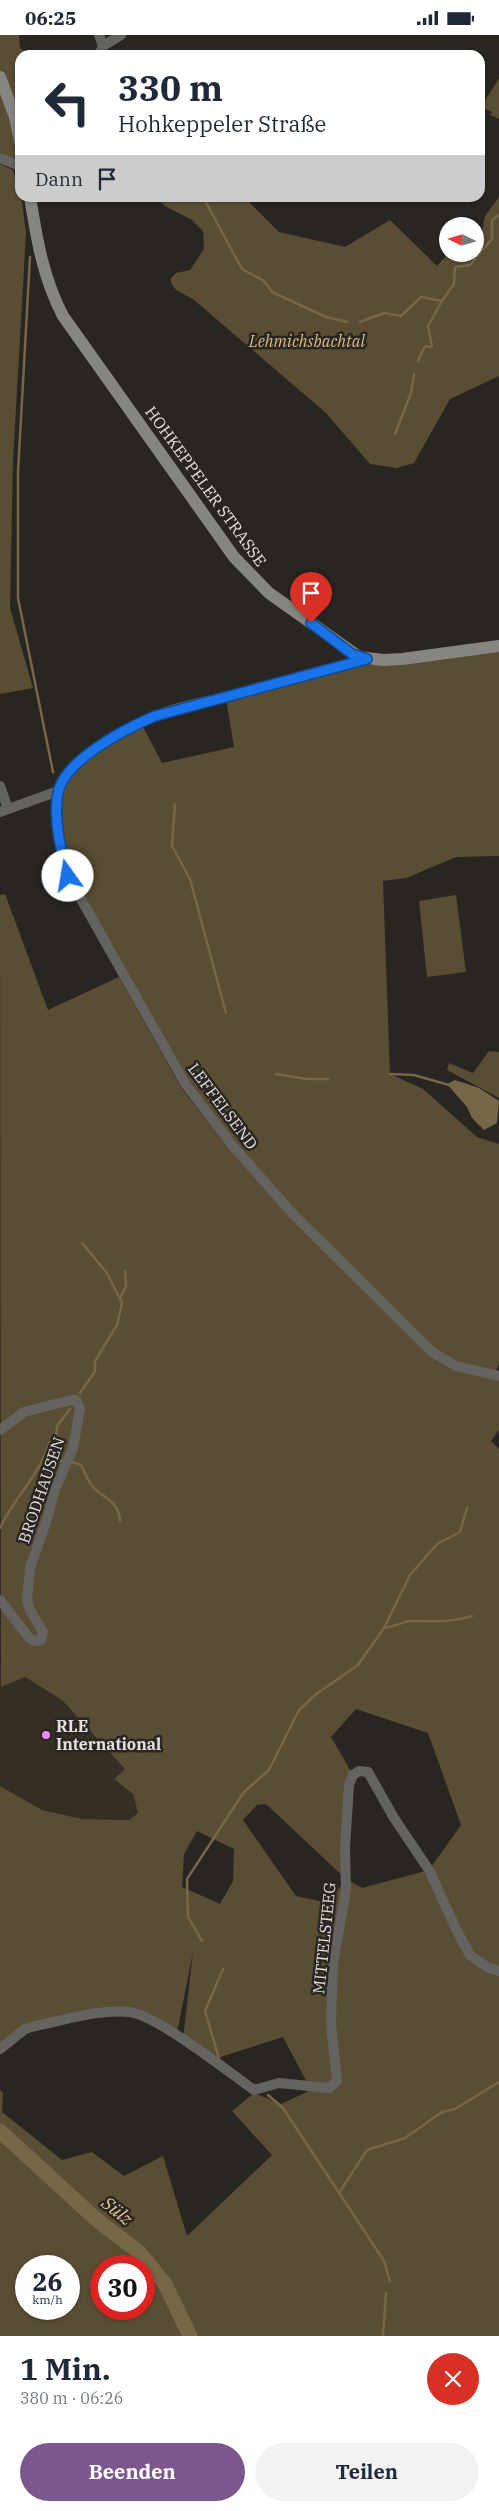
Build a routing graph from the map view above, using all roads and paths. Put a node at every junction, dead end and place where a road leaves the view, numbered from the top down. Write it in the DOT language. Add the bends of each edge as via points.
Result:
graph roads {
  1 [pos="99,35"];
  2 [pos="121,35"];
  3 [pos="101,50"];
  4 [pos="102,50"];
  5 [pos="0,77"];
  6 [pos="15,117"];
  7 [pos="0,158"];
  8 [pos="15,164"];
  9 [pos="31,202"];
  10 [pos="499,645"];
  11 [pos="367,659"];
  12 [pos="0,786"];
  13 [pos="58,791"];
  14 [pos="4,811"];
  15 [pos="499,1376"];
  16 [pos="0,1430"];
  17 [pos="0,1600"];
  18 [pos="499,1971"];
  19 [pos="0,2049"];
  1 -- 3 [label="street"];
  2 -- 4 [label="street"];
  5 -- 6 [label="street"];
  7 -- 8 [label="street"];
  9 -- 11 [label="street, HOHKEPPELER STRASSE" via="43,269 63,316 234,557 269,593 352,654"];
  10 -- 11 [label="street, HOHKEPPELER STRASSE" via="402,659"];
  11 -- 13 [label="street" via="155,716 100,745 79,762"];
  12 -- 14 [label="street"];
  13 -- 14 [label="street"];
  13 -- 15 [label="street, LEFFELSEND" via="59,831 68,876 186,1085 232,1145 314,1236 432,1352 444,1361"];
  16 -- 17 [label="street, BRODHAUSEN" via="24,1412 71,1400 76,1400 80,1408 73,1448 54,1492 30,1568 27,1600 43,1632 41,1640 29,1638"];
  18 -- 19 [label="street, MITTELSTEEG" via="470,1955 429,1870 368,1772 359,1771 353,1775 349,1785 346,1890 333,1964 334,2086 326,2089 279,2083 254,2090 153,2021 131,2012 106,2012 35,2026 25,2029"];
}
